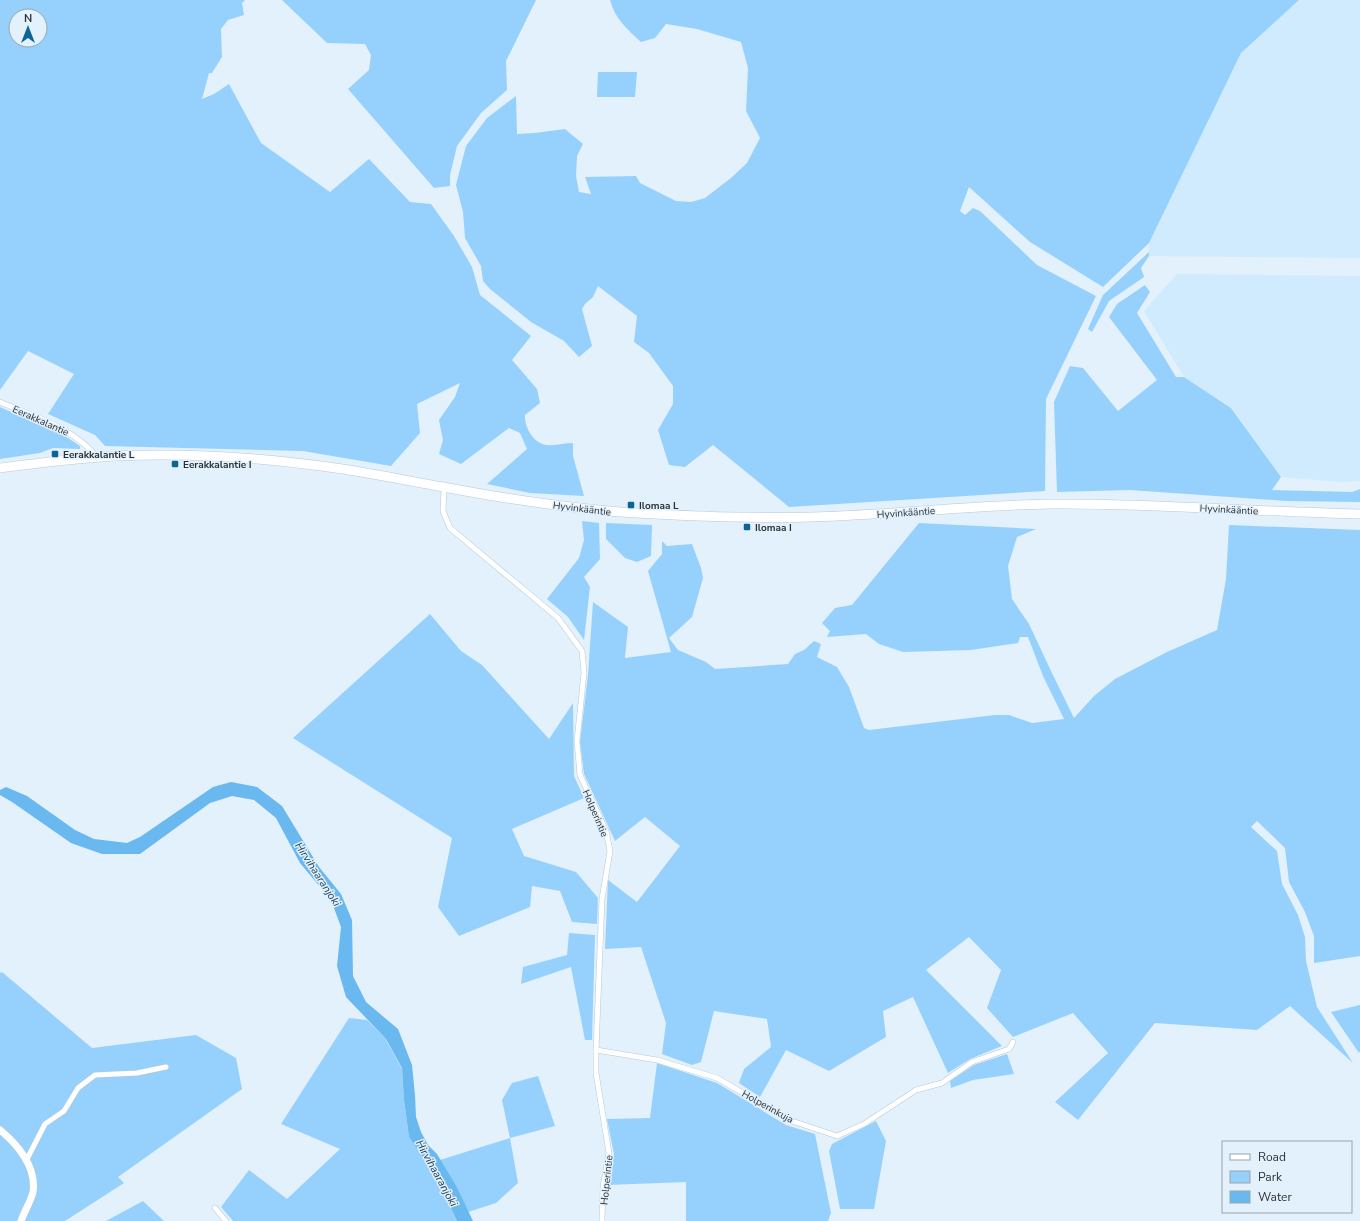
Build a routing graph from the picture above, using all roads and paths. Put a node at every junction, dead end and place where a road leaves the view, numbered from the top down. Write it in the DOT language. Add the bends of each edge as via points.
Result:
graph roads {
  1 [pos="0,402"];
  2 [pos="97,457"];
  3 [pos="0,468"];
  4 [pos="444,487"];
  5 [pos="1360,514"];
  6 [pos="1013,1042"];
  7 [pos="596,1050"];
  8 [pos="166,1068"];
  9 [pos="0,1130"];
  10 [pos="26,1161"];
  11 [pos="215,1208"];
  12 [pos="21,1221"];
  13 [pos="226,1221"];
  14 [pos="602,1221"];
  1 -- 2 [label="street, Eerakkalantie" via="66,431 88,446"];
  2 -- 3 [label="highway, Hyvinkääntie"];
  2 -- 4 [label="highway, Hyvinkääntie" via="178,455 261,460 352,470"];
  4 -- 5 [label="highway, Hyvinkääntie" via="586,508 685,516 811,517 1053,504"];
  4 -- 7 [label="street, Holperintie" via="443,511 450,528 558,618 582,651 584,673 577,741 580,775 606,831 610,851 602,899"];
  6 -- 7 [label="street, Holperinkuja" via="1009,1049 972,1062 942,1083 916,1090 864,1124 837,1136 789,1120 717,1078 657,1060"];
  7 -- 14 [label="street, Holperintie" via="596,1073 609,1153 603,1187"];
  8 -- 10 [label="street" via="137,1073 95,1075 78,1088 64,1111 45,1124"];
  9 -- 10 [label="street" via="19,1149"];
  10 -- 12 [label="street" via="32,1175 32,1192"];
  11 -- 13 [label="street"];
}
